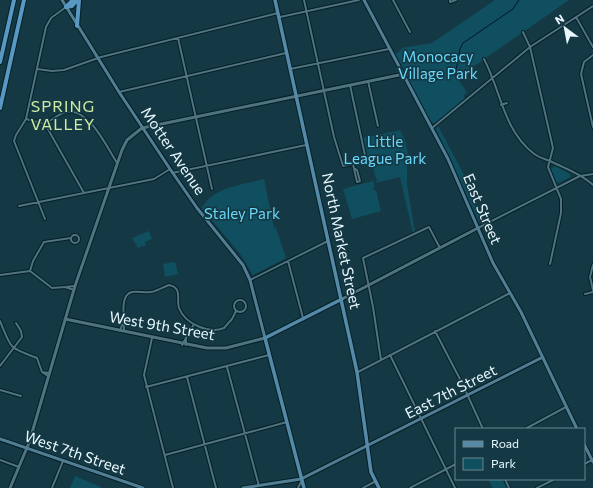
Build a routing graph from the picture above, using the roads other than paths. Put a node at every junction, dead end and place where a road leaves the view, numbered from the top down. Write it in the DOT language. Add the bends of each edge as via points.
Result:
graph roads {
  1 [pos="14,0"];
  2 [pos="24,0"];
  3 [pos="62,0"];
  4 [pos="73,0"];
  5 [pos="78,0"];
  6 [pos="275,0"];
  7 [pos="304,0"];
  8 [pos="358,0"];
  9 [pos="364,0"];
  10 [pos="393,0"];
  11 [pos="450,0"];
  12 [pos="456,0"];
  13 [pos="593,6"];
  14 [pos="66,7"];
  15 [pos="307,11"];
  16 [pos="279,15"];
  17 [pos="576,17"];
  18 [pos="77,26"];
  19 [pos="410,32"];
  20 [pos="523,32"];
  21 [pos="178,37"];
  22 [pos="593,47"];
  23 [pos="530,48"];
  24 [pos="390,49"];
  25 [pos="287,52"];
  26 [pos="593,55"];
  27 [pos="98,58"];
  28 [pos="484,59"];
  29 [pos="0,62"];
  30 [pos="319,64"];
  31 [pos="37,69"];
  32 [pos="290,69"];
  33 [pos="404,74"];
  34 [pos="186,76"];
  35 [pos="493,78"];
  36 [pos="368,81"];
  37 [pos="350,85"];
  38 [pos="325,90"];
  39 [pos="119,92"];
  40 [pos="297,96"];
  41 [pos="507,103"];
  42 [pos="501,105"];
  43 [pos="0,108"];
  44 [pos="196,117"];
  45 [pos="26,119"];
  46 [pos="45,124"];
  47 [pos="378,126"];
  48 [pos="593,127"];
  49 [pos="142,128"];
  50 [pos="432,128"];
  51 [pos="308,144"];
  52 [pos="550,161"];
  53 [pos="117,163"];
  54 [pos="353,164"];
  55 [pos="207,165"];
  56 [pos="170,169"];
  57 [pos="355,170"];
  58 [pos="172,173"];
  59 [pos="593,174"];
  60 [pos="580,176"];
  61 [pos="593,185"];
  62 [pos="212,188"];
  63 [pos="557,188"];
  64 [pos="109,189"];
  65 [pos="84,193"];
  66 [pos="39,203"];
  67 [pos="19,206"];
  68 [pos="45,219"];
  69 [pos="478,228"];
  70 [pos="71,238"];
  71 [pos="329,240"];
  72 [pos="440,248"];
  73 [pos="288,261"];
  74 [pos="550,264"];
  75 [pos="593,265"];
  76 [pos="30,271"];
  77 [pos="0,275"];
  78 [pos="250,280"];
  79 [pos="369,285"];
  80 [pos="75,288"];
  81 [pos="593,291"];
  82 [pos="511,293"];
  83 [pos="585,294"];
  84 [pos="342,299"];
  85 [pos="236,311"];
  86 [pos="303,318"];
  87 [pos="65,319"];
  88 [pos="0,321"];
  89 [pos="16,323"];
  90 [pos="194,324"];
  91 [pos="122,331"];
  92 [pos="435,331"];
  93 [pos="152,338"];
  94 [pos="265,338"];
  95 [pos="184,345"];
  96 [pos="13,348"];
  97 [pos="390,355"];
  98 [pos="269,356"];
  99 [pos="543,357"];
  100 [pos="381,360"];
  101 [pos="0,366"];
  102 [pos="227,367"];
  103 [pos="357,372"];
  104 [pos="49,375"];
  105 [pos="187,377"];
  106 [pos="146,387"];
  107 [pos="0,390"];
  108 [pos="21,396"];
  109 [pos="468,396"];
  110 [pos="566,407"];
  111 [pos="422,419"];
  112 [pos="287,422"];
  113 [pos="483,428"];
  114 [pos="526,428"];
  115 [pos="576,428"];
  116 [pos="245,433"];
  117 [pos="0,439"];
  118 [pos="205,444"];
  119 [pos="368,446"];
  120 [pos="585,446"];
  121 [pos="27,448"];
  122 [pos="164,455"];
  123 [pos="0,460"];
  124 [pos="63,460"];
  125 [pos="593,461"];
  126 [pos="455,465"];
  127 [pos="18,467"];
  128 [pos="446,470"];
  129 [pos="302,480"];
  130 [pos="552,480"];
  131 [pos="376,481"];
  132 [pos="259,486"];
  133 [pos="254,487"];
  134 [pos="10,488"];
  135 [pos="52,488"];
  136 [pos="143,488"];
  137 [pos="173,488"];
  138 [pos="216,488"];
  139 [pos="243,488"];
  140 [pos="298,488"];
  141 [pos="304,488"];
  142 [pos="363,488"];
  143 [pos="379,488"];
  144 [pos="410,488"];
  145 [pos="455,488"];
  146 [pos="537,488"];
  1 -- 29 [label="highway"];
  2 -- 43 [label="highway"];
  3 -- 14 [label="main road, Motter Avenue"];
  4 -- 14 [label="highway"];
  5 -- 14 [label="highway" via="72,6"];
  5 -- 18 [label="highway"];
  6 -- 16 [label="main road, North Market Street"];
  7 -- 15 [label="street"];
  8 -- 15 [label="street"];
  9 -- 24 [label="main road, East Street"];
  10 -- 19 [label="street"];
  11 -- 12 [label="street"];
  13 -- 17 [label="street"];
  14 -- 18 [label="main road, Motter Avenue"];
  14 -- 31 [label="street" via="48,22"];
  15 -- 16 [label="street"];
  15 -- 30 [label="street"];
  16 -- 21 [label="street"];
  16 -- 25 [label="main road, North Market Street"];
  17 -- 22 [label="street"];
  17 -- 23 [label="street"];
  18 -- 27 [label="main road, Motter Avenue"];
  20 -- 23 [label="street"];
  21 -- 27 [label="street"];
  21 -- 34 [label="street"];
  23 -- 35 [label="street"];
  23 -- 52 [label="street" via="553,148"];
  24 -- 30 [label="street"];
  24 -- 33 [label="main road, East Street"];
  25 -- 32 [label="main road, North Market Street"];
  25 -- 34 [label="street"];
  26 -- 48 [label="street" via="584,62 581,74"];
  27 -- 31 [label="street" via="60,71"];
  27 -- 39 [label="main road, Motter Avenue"];
  28 -- 35 [label="street"];
  30 -- 32 [label="street"];
  30 -- 38 [label="street"];
  31 -- 45 [label="street"];
  32 -- 40 [label="main road, North Market Street"];
  33 -- 36 [label="street"];
  33 -- 50 [label="main road, East Street"];
  34 -- 39 [label="street"];
  34 -- 44 [label="street"];
  35 -- 42 [label="street"];
  35 -- 50 [label="street"];
  36 -- 37 [label="street"];
  36 -- 47 [label="street"];
  37 -- 38 [label="street"];
  37 -- 54 [label="street" via="366,160"];
  38 -- 40 [label="street"];
  38 -- 54 [label="street" via="334,137 343,166"];
  39 -- 49 [label="main road, Motter Avenue"];
  40 -- 44 [label="street"];
  40 -- 51 [label="main road, North Market Street"];
  41 -- 42 [label="street"];
  42 -- 52 [label="street" via="508,122 524,144 533,153"];
  44 -- 49 [label="street"];
  44 -- 55 [label="street"];
  45 -- 46 [label="street"];
  45 -- 66 [label="street" via="16,135 14,145"];
  46 -- 53 [label="street" via="65,112 79,113 88,119"];
  46 -- 65 [label="street"];
  49 -- 53 [label="street" via="127,140"];
  49 -- 56 [label="main road, Motter Avenue"];
  50 -- 69 [label="main road, East Street" via="457,176"];
  51 -- 55 [label="street"];
  51 -- 71 [label="main road, North Market Street"];
  52 -- 60 [label="street"];
  52 -- 63 [label="street" via="548,167"];
  53 -- 64 [label="street"];
  54 -- 57 [label="street"];
  55 -- 58 [label="street"];
  55 -- 62 [label="street"];
  56 -- 58 [label="main road, Motter Avenue"];
  56 -- 64 [label="street" via="154,179"];
  57 -- 57 [label="street" via="353,171 357,182 360,181"];
  58 -- 78 [label="main road, Motter Avenue" via="243,265"];
  59 -- 60 [label="street"];
  60 -- 61 [label="street"];
  60 -- 63 [label="street"];
  63 -- 69 [label="street"];
  63 -- 74 [label="street" via="561,199 561,213"];
  64 -- 65 [label="street"];
  64 -- 80 [label="street"];
  65 -- 66 [label="street"];
  66 -- 67 [label="street"];
  66 -- 68 [label="street"];
  69 -- 72 [label="street"];
  69 -- 82 [label="main road, East Street" via="493,263"];
  70 -- 70 [label="street" via="71,242 74,243 79,240 75,235"];
  70 -- 76 [label="street" via="44,242"];
  71 -- 73 [label="street"];
  71 -- 84 [label="main road, North Market Street"];
  72 -- 79 [label="street"];
  72 -- 79 [label="street" via="429,227 363,258"];
  73 -- 78 [label="street"];
  73 -- 86 [label="street"];
  75 -- 81 [label="street" via="590,277"];
  76 -- 77 [label="street"];
  76 -- 80 [label="street" via="51,288"];
  78 -- 94 [label="main road, Motter Avenue"];
  79 -- 84 [label="street"];
  79 -- 100 [label="street"];
  80 -- 87 [label="street"];
  81 -- 83 [label="street"];
  82 -- 92 [label="street"];
  82 -- 99 [label="main road, East Street"];
  84 -- 86 [label="main road, West 9th Street"];
  84 -- 103 [label="main road, North Market Street"];
  85 -- 85 [label="street" via="244,311 244,301 235,302"];
  85 -- 90 [label="street" via="232,319 221,329 206,330"];
  86 -- 94 [label="main road, West 9th Street"];
  87 -- 91 [label="street, West 9th Street"];
  87 -- 104 [label="street"];
  88 -- 96 [label="street"];
  89 -- 96 [label="street" via="22,337"];
  90 -- 91 [label="street" via="180,310 177,289 169,285 153,292 129,294 125,298"];
  90 -- 95 [label="street"];
  91 -- 93 [label="street, West 9th Street"];
  92 -- 97 [label="street"];
  92 -- 109 [label="street"];
  93 -- 95 [label="street, West 9th Street"];
  93 -- 106 [label="street" via="144,375"];
  94 -- 95 [label="street, West 9th Street" via="216,349"];
  94 -- 98 [label="main road, Motter Avenue"];
  96 -- 101 [label="street"];
  96 -- 104 [label="street" via="22,354 37,358 42,372"];
  97 -- 100 [label="street"];
  97 -- 111 [label="street"];
  98 -- 102 [label="street"];
  98 -- 112 [label="main road, Motter Avenue"];
  99 -- 109 [label="main road, East 7th Street"];
  99 -- 110 [label="main road, East Street"];
  100 -- 103 [label="street"];
  102 -- 105 [label="street"];
  102 -- 116 [label="street"];
  103 -- 119 [label="main road, North Market Street"];
  104 -- 121 [label="street"];
  105 -- 106 [label="street"];
  105 -- 118 [label="street"];
  106 -- 122 [label="street"];
  107 -- 108 [label="street"];
  109 -- 111 [label="main road, East 7th Street"];
  109 -- 113 [label="street"];
  110 -- 114 [label="street"];
  110 -- 115 [label="main road, East Street"];
  111 -- 119 [label="main road, East 7th Street"];
  111 -- 128 [label="street"];
  112 -- 116 [label="street"];
  112 -- 129 [label="main road, Motter Avenue"];
  116 -- 118 [label="street"];
  116 -- 132 [label="street"];
  117 -- 121 [label="main road, West 7th Street"];
  118 -- 122 [label="street"];
  118 -- 138 [label="street"];
  119 -- 129 [label="main road"];
  119 -- 131 [label="main road, North Market Street" via="371,472"];
  120 -- 125 [label="main road"];
  121 -- 124 [label="main road, West 7th Street"];
  121 -- 127 [label="street"];
  122 -- 137 [label="street"];
  123 -- 127 [label="street"];
  124 -- 135 [label="street"];
  124 -- 136 [label="main road, West 7th Street"];
  126 -- 128 [label="street"];
  127 -- 134 [label="street"];
  128 -- 144 [label="street"];
  128 -- 145 [label="street"];
  129 -- 132 [label="main road"];
  129 -- 140 [label="street"];
  129 -- 141 [label="main road, Motter Avenue"];
  130 -- 146 [label="street"];
  131 -- 142 [label="street"];
  131 -- 143 [label="main road, North Market Street"];
  132 -- 133 [label="main road"];
  133 -- 139 [label="main road"];
}
